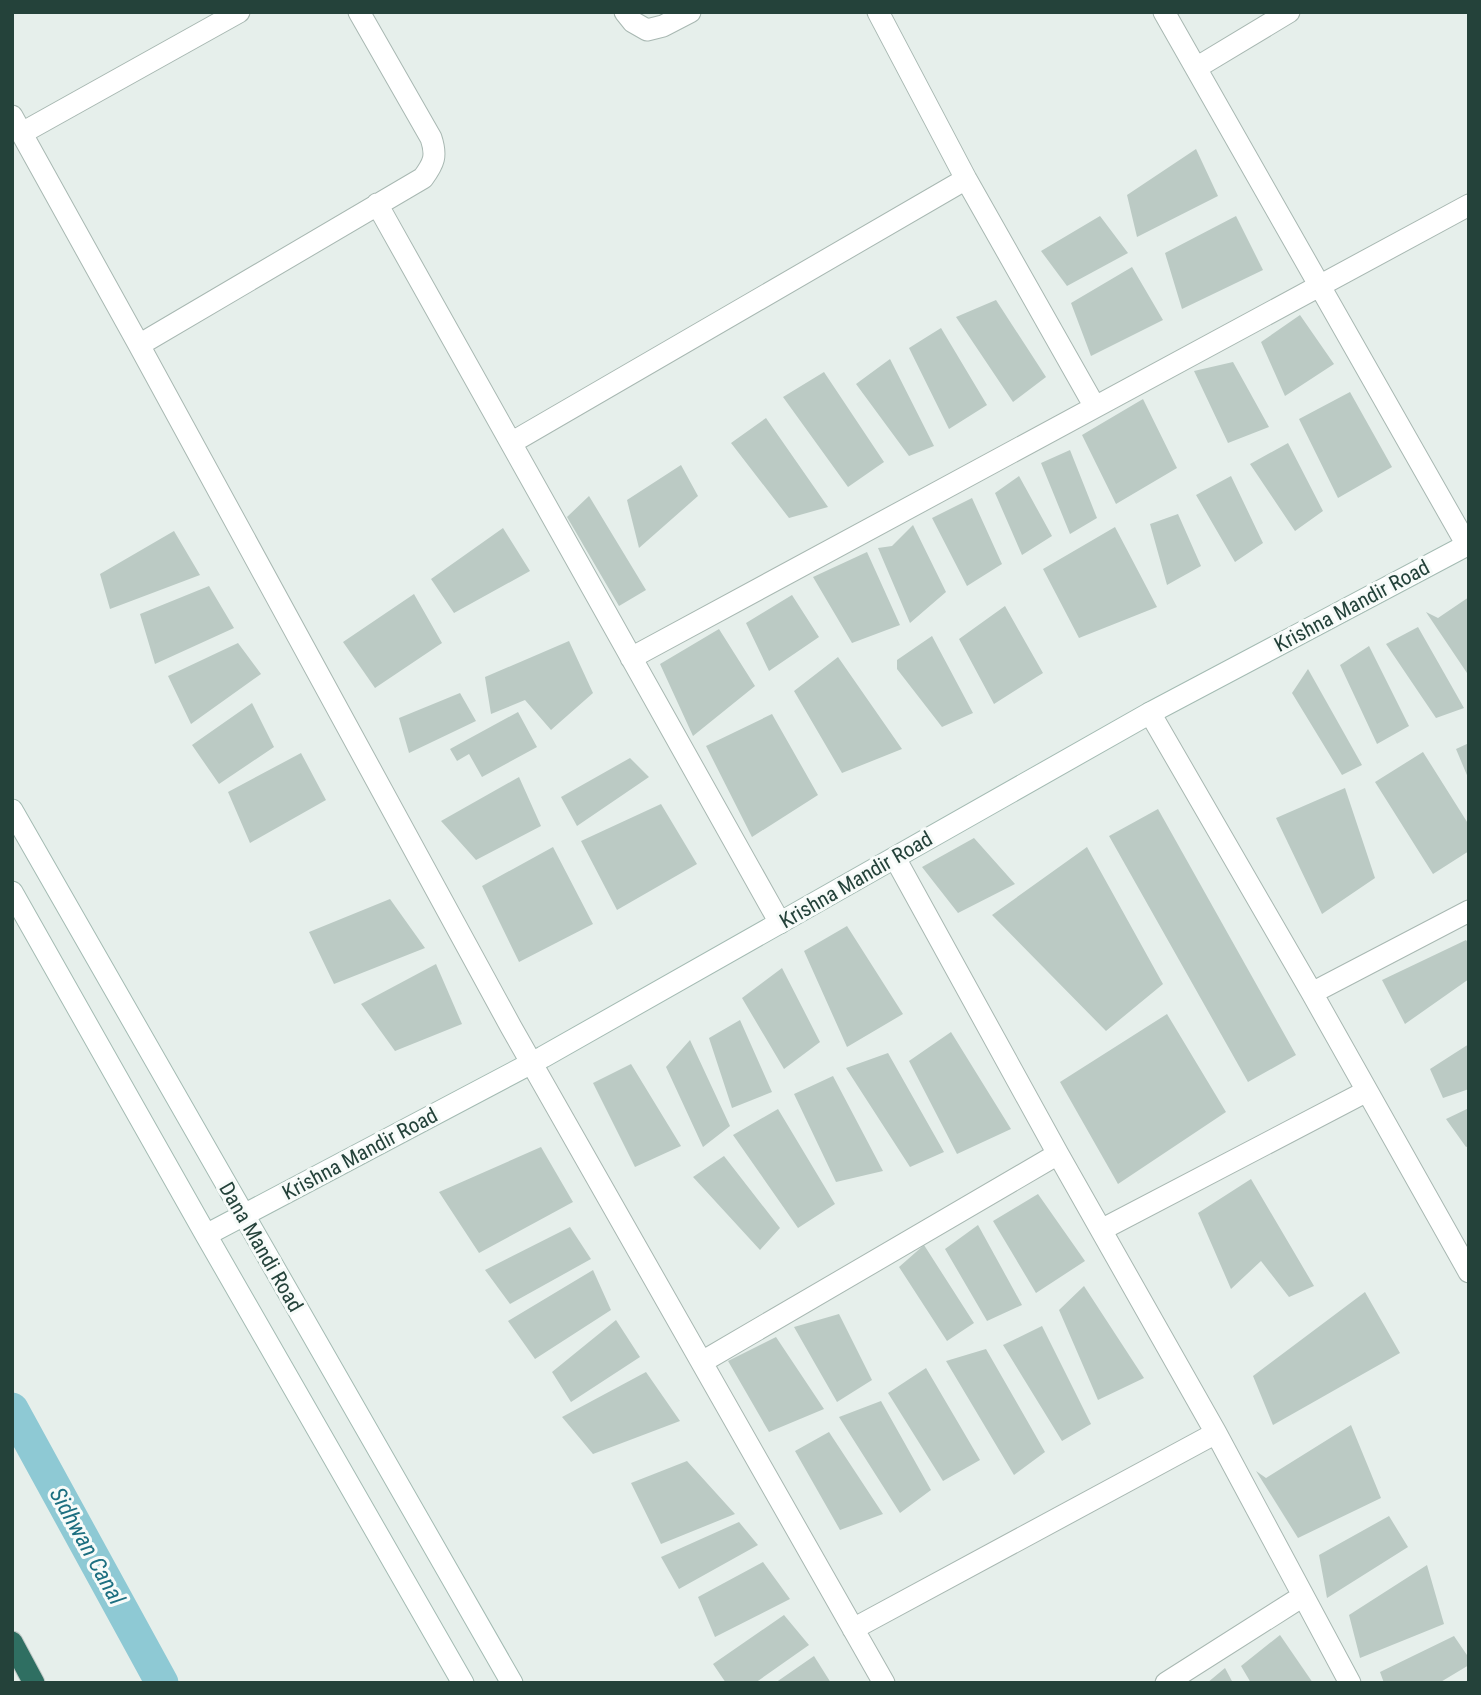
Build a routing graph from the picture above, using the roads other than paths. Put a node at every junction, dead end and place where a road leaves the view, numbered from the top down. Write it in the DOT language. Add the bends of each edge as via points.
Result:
graph roads {
  1 [pos="239,12"];
  2 [pos="359,12"];
  3 [pos="625,12"];
  4 [pos="690,12"];
  5 [pos="878,12"];
  6 [pos="1164,12"];
  7 [pos="1289,12"];
  8 [pos="1196,68"];
  9 [pos="17,125"];
  10 [pos="966,178"];
  11 [pos="377,204"];
  12 [pos="1469,205"];
  13 [pos="1320,285"];
  14 [pos="139,345"];
  15 [pos="1095,407"];
  16 [pos="511,443"];
  17 [pos="1468,544"];
  18 [pos="631,659"];
  19 [pos="1150,713"];
  20 [pos="12,810"];
  21 [pos="895,858"];
  22 [pos="12,892"];
  23 [pos="1469,911"];
  24 [pos="780,923"];
  25 [pos="1312,993"];
  26 [pos="532,1063"];
  27 [pos="1367,1091"];
  28 [pos="1058,1154"];
  29 [pos="243,1216"];
  30 [pos="1101,1230"];
  31 [pos="206,1235"];
  32 [pos="1469,1272"];
  33 [pos="702,1362"];
  34 [pos="1216,1433"];
  35 [pos="1303,1596"];
  36 [pos="853,1629"];
  37 [pos="12,1642"];
  38 [pos="34,1683"];
  39 [pos="463,1683"];
  40 [pos="512,1683"];
  41 [pos="884,1683"];
  42 [pos="1166,1683"];
  43 [pos="1350,1683"];
  1 -- 9 [label="street"];
  2 -- 11 [label="street" via="435,150 423,178"];
  3 -- 4 [label="street" via="647,30"];
  5 -- 10 [label="street"];
  6 -- 8 [label="street"];
  7 -- 8 [label="street"];
  8 -- 13 [label="street"];
  9 -- 14 [label="street"];
  10 -- 15 [label="street"];
  10 -- 16 [label="street"];
  11 -- 14 [label="street"];
  11 -- 16 [label="street"];
  12 -- 13 [label="street"];
  13 -- 15 [label="street"];
  13 -- 17 [label="street"];
  14 -- 26 [label="street"];
  15 -- 18 [label="street"];
  16 -- 18 [label="street"];
  17 -- 19 [label="street, Krishna Mandir Road"];
  18 -- 24 [label="street"];
  19 -- 21 [label="street, Krishna Mandir Road"];
  19 -- 25 [label="street"];
  20 -- 29 [label="street, Dana Mandi Road"];
  21 -- 24 [label="street, Krishna Mandir Road"];
  21 -- 28 [label="street"];
  22 -- 31 [label="street"];
  23 -- 25 [label="street"];
  24 -- 26 [label="street, Krishna Mandir Road"];
  25 -- 27 [label="street"];
  26 -- 29 [label="street, Krishna Mandir Road"];
  26 -- 33 [label="street"];
  27 -- 30 [label="street"];
  27 -- 32 [label="street"];
  28 -- 30 [label="street"];
  28 -- 33 [label="street"];
  29 -- 31 [label="street, Krishna Mandir Road"];
  29 -- 40 [label="street, Dana Mandi Road"];
  30 -- 34 [label="street"];
  31 -- 39 [label="street"];
  33 -- 36 [label="street"];
  34 -- 35 [label="street"];
  34 -- 36 [label="street"];
  35 -- 42 [label="street"];
  35 -- 43 [label="street"];
  36 -- 41 [label="street"];
  37 -- 38 [label="highway"];
}
